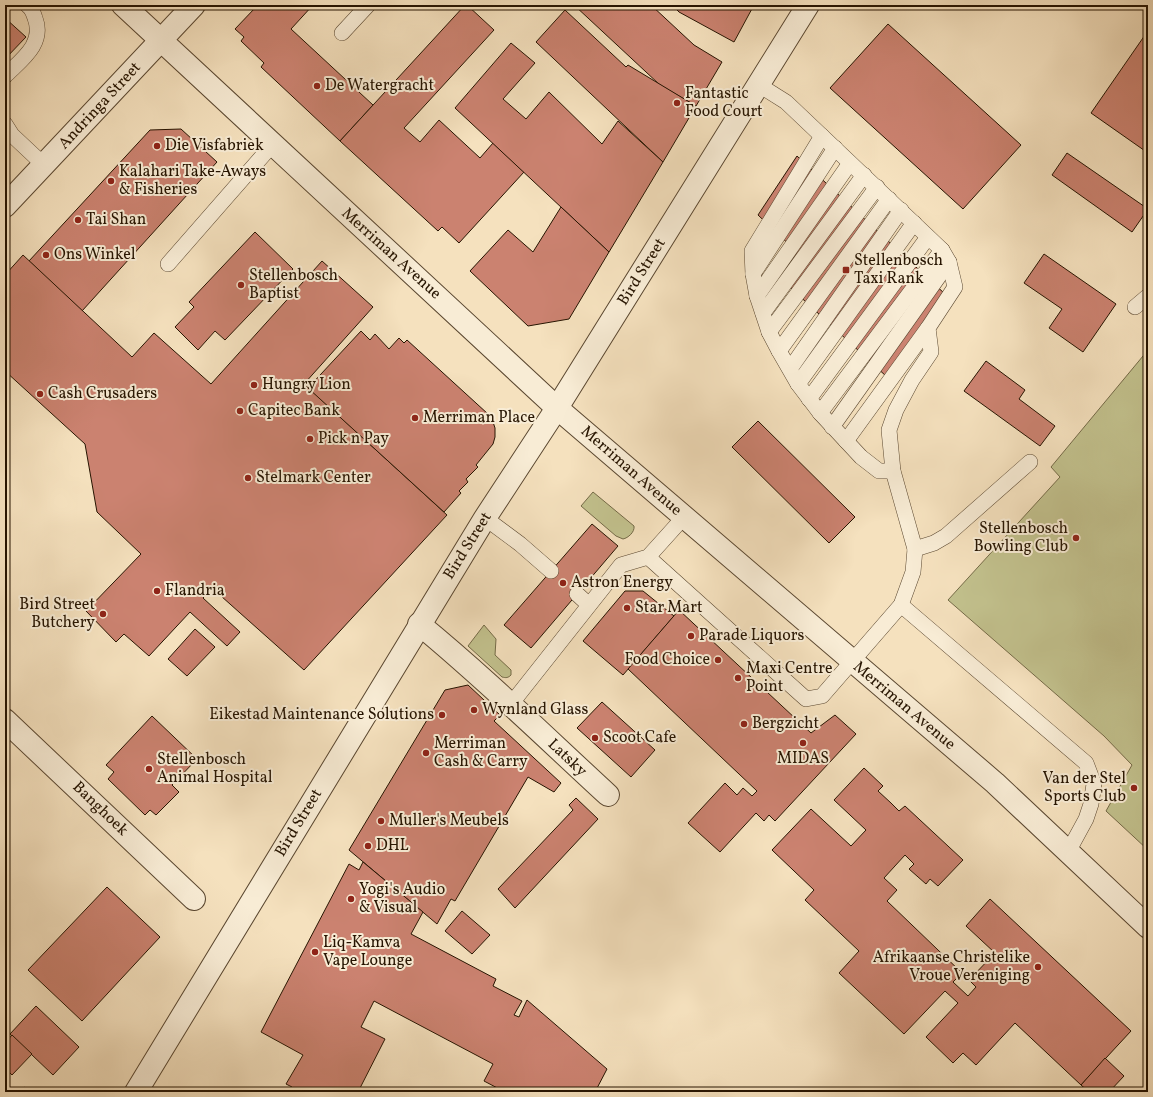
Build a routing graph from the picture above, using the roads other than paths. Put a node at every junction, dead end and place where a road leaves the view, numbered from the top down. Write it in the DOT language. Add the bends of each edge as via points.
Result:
graph roads {
  1 [pos="27,5"];
  2 [pos="122,5"];
  3 [pos="194,5"];
  4 [pos="368,5"];
  5 [pos="808,5"];
  6 [pos="342,33"];
  7 [pos="162,40"];
  8 [pos="5,76"];
  9 [pos="759,84"];
  10 [pos="5,124"];
  11 [pos="822,136"];
  12 [pos="273,144"];
  13 [pos="835,148"];
  14 [pos="850,163"];
  15 [pos="44,165"];
  16 [pos="864,175"];
  17 [pos="877,187"];
  18 [pos="889,199"];
  19 [pos="5,206"];
  20 [pos="901,210"];
  21 [pos="914,223"];
  22 [pos="928,237"];
  23 [pos="945,256"];
  24 [pos="168,264"];
  25 [pos="753,274"];
  26 [pos="757,296"];
  27 [pos="1148,296"];
  28 [pos="1135,307"];
  29 [pos="763,313"];
  30 [pos="928,328"];
  31 [pos="769,332"];
  32 [pos="779,351"];
  33 [pos="790,369"];
  34 [pos="798,384"];
  35 [pos="809,399"];
  36 [pos="558,408"];
  37 [pos="820,413"];
  38 [pos="832,427"];
  39 [pos="846,441"];
  40 [pos="1030,462"];
  41 [pos="893,470"];
  42 [pos="684,516"];
  43 [pos="485,518"];
  44 [pos="915,549"];
  45 [pos="648,558"];
  46 [pos="551,571"];
  47 [pos="577,594"];
  48 [pos="901,604"];
  49 [pos="589,605"];
  50 [pos="420,624"];
  51 [pos="852,662"];
  52 [pos="511,704"];
  53 [pos="5,720"];
  54 [pos="608,795"];
  55 [pos="1068,852"];
  56 [pos="194,899"];
  57 [pos="1148,927"];
  58 [pos="136,1092"];
  1 -- 8 [label="lane" via="38,25 36,42"];
  2 -- 7 [label="street, Merriman Avenue"];
  3 -- 7 [label="street, Andringa Street"];
  4 -- 6 [label="lane"];
  5 -- 9 [label="street, Bird Street"];
  7 -- 12 [label="street, Merriman Avenue"];
  7 -- 15 [label="street, Andringa Street"];
  9 -- 11 [label="lane" via="786,102"];
  9 -- 36 [label="street, Bird Street"];
  10 -- 15 [label="lane" via="12,135"];
  11 -- 13 [label="lane"];
  11 -- 25 [label="lane" via="752,251"];
  12 -- 24 [label="lane"];
  12 -- 36 [label="street, Merriman Avenue"];
  13 -- 14 [label="lane"];
  13 -- 25 [label="lane"];
  14 -- 16 [label="lane"];
  14 -- 26 [label="lane"];
  15 -- 19 [label="street, Andringa Street"];
  16 -- 17 [label="lane"];
  16 -- 29 [label="lane"];
  17 -- 18 [label="lane"];
  17 -- 31 [label="lane"];
  18 -- 20 [label="lane"];
  18 -- 32 [label="lane"];
  20 -- 21 [label="lane"];
  20 -- 33 [label="lane"];
  21 -- 22 [label="lane"];
  21 -- 34 [label="lane"];
  22 -- 23 [label="lane"];
  22 -- 35 [label="lane"];
  23 -- 30 [label="lane" via="955,287"];
  23 -- 37 [label="lane"];
  23 -- 38 [label="lane"];
  25 -- 26 [label="lane"];
  26 -- 29 [label="lane"];
  27 -- 28 [label="lane"];
  29 -- 31 [label="lane"];
  30 -- 39 [label="lane"];
  30 -- 41 [label="lane" via="931,352 912,380 889,430"];
  31 -- 32 [label="lane"];
  32 -- 33 [label="lane"];
  33 -- 34 [label="lane"];
  34 -- 35 [label="lane"];
  35 -- 37 [label="lane"];
  36 -- 42 [label="street, Merriman Avenue"];
  36 -- 43 [label="street, Bird Street"];
  37 -- 38 [label="lane"];
  38 -- 39 [label="lane"];
  39 -- 41 [label="lane" via="879,471"];
  40 -- 44 [label="lane" via="946,536"];
  41 -- 44 [label="lane"];
  42 -- 45 [label="lane"];
  42 -- 51 [label="street, Merriman Avenue"];
  43 -- 46 [label="lane"];
  43 -- 50 [label="street, Bird Street"];
  44 -- 48 [label="lane" via="913,572"];
  45 -- 49 [label="lane" via="621,565"];
  45 -- 51 [label="lane" via="806,699 822,696"];
  47 -- 49 [label="lane"];
  48 -- 51 [label="lane"];
  48 -- 55 [label="lane" via="1086,763 1094,784 1091,804"];
  49 -- 52 [label="lane"];
  50 -- 52 [label="street, Latsky"];
  50 -- 58 [label="street, Bird Street"];
  51 -- 55 [label="street, Merriman Avenue" via="994,783"];
  52 -- 54 [label="street, Latsky"];
  53 -- 56 [label="street, Banghoek"];
  55 -- 57 [label="street, Merriman Avenue"];
}
